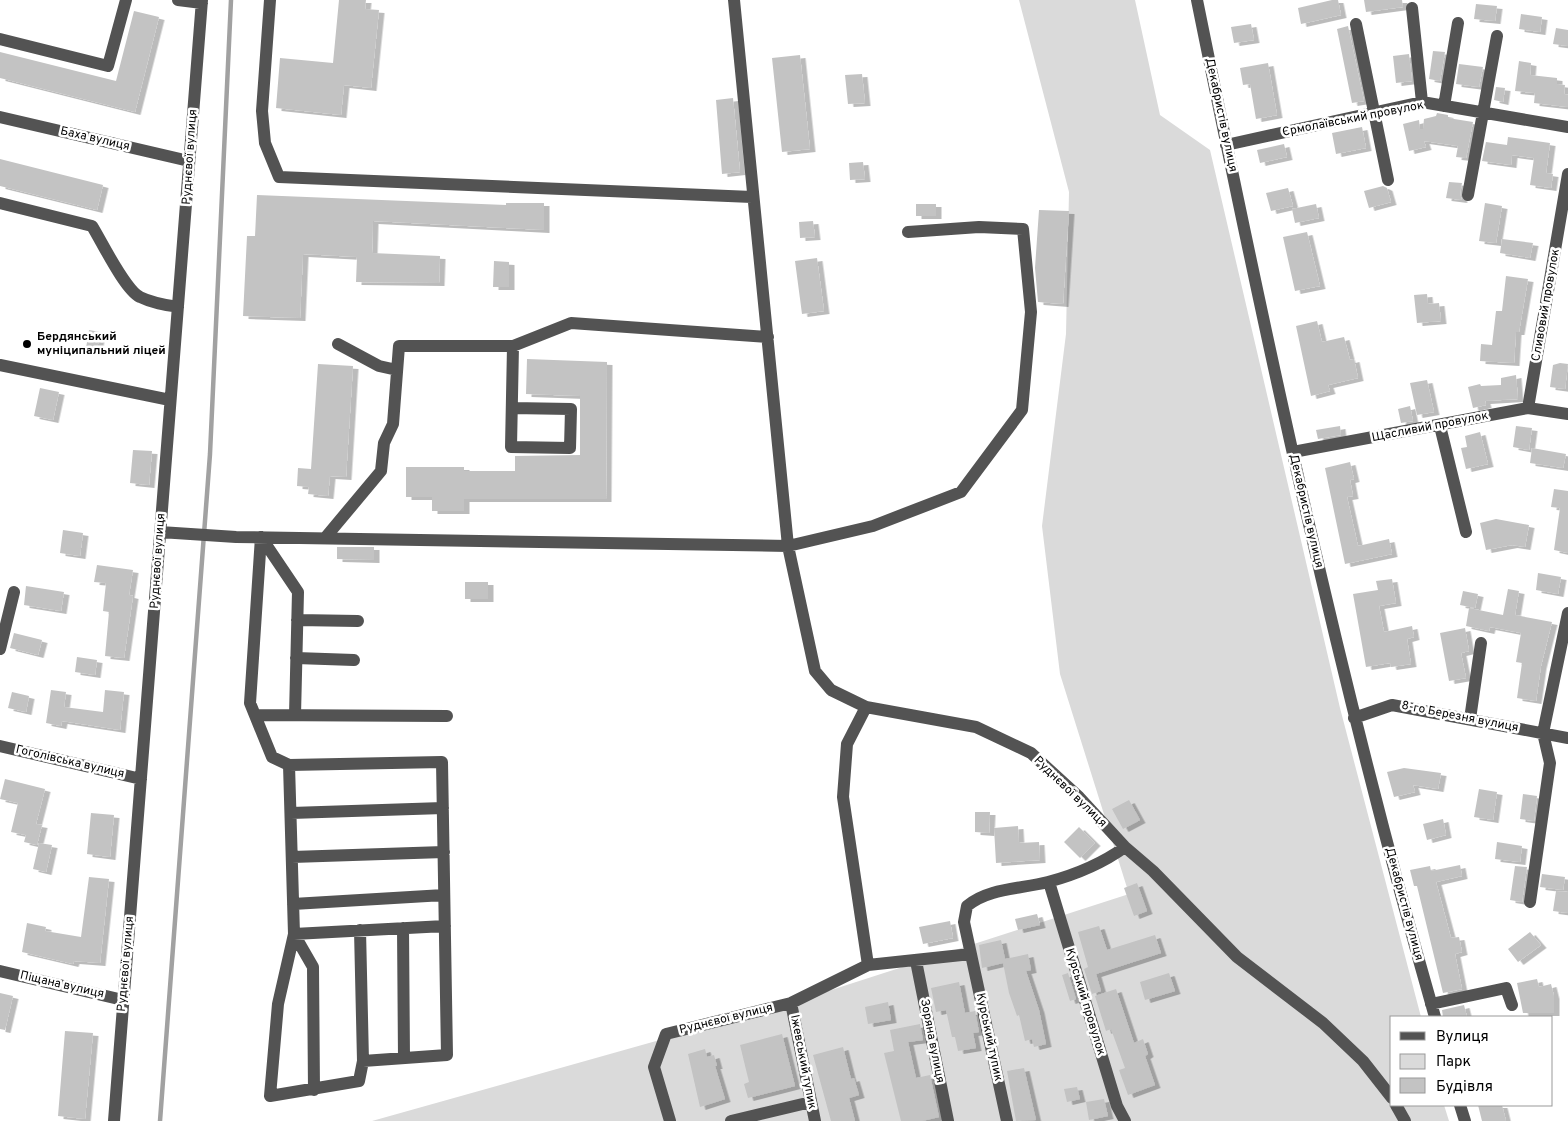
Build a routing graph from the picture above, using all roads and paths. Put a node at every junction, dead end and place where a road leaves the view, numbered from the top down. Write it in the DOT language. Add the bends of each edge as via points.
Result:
graph roads {
  1 [pos="126,0"];
  2 [pos="178,0"];
  3 [pos="270,0"];
  4 [pos="734,0"];
  5 [pos="1197,0"];
  6 [pos="202,1"];
  7 [pos="1412,8"];
  8 [pos="1458,23"];
  9 [pos="1356,24"];
  10 [pos="1498,36"];
  11 [pos="0,39"];
  12 [pos="1422,102"];
  13 [pos="1444,106"];
  14 [pos="1482,112"];
  15 [pos="1374,113"];
  16 [pos="0,117"];
  17 [pos="1568,126"];
  18 [pos="1226,145"];
  19 [pos="189,160"];
  20 [pos="1568,174"];
  21 [pos="1388,180"];
  22 [pos="1468,195"];
  23 [pos="752,197"];
  24 [pos="0,203"];
  25 [pos="908,232"];
  26 [pos="178,307"];
  27 [pos="768,337"];
  28 [pos="338,344"];
  29 [pos="513,346"];
  30 [pos="0,365"];
  31 [pos="398,370"];
  32 [pos="170,400"];
  33 [pos="512,408"];
  34 [pos="1528,408"];
  35 [pos="1568,414"];
  36 [pos="1440,426"];
  37 [pos="1293,452"];
  38 [pos="160,532"];
  39 [pos="1466,532"];
  40 [pos="261,537"];
  41 [pos="325,538"];
  42 [pos="788,546"];
  43 [pos="14,592"];
  44 [pos="1568,613"];
  45 [pos="297,620"];
  46 [pos="358,621"];
  47 [pos="1481,643"];
  48 [pos="0,649"];
  49 [pos="296,658"];
  50 [pos="354,660"];
  51 [pos="866,707"];
  52 [pos="255,715"];
  53 [pos="295,715"];
  54 [pos="447,716"];
  55 [pos="1354,718"];
  56 [pos="1470,719"];
  57 [pos="1543,733"];
  58 [pos="1568,738"];
  59 [pos="0,746"];
  60 [pos="289,765"];
  61 [pos="141,779"];
  62 [pos="443,808"];
  63 [pos="291,813"];
  64 [pos="1125,847"];
  65 [pos="444,852"];
  66 [pos="292,857"];
  67 [pos="1049,882"];
  68 [pos="444,895"];
  69 [pos="1530,902"];
  70 [pos="293,904"];
  71 [pos="445,926"];
  72 [pos="403,928"];
  73 [pos="360,930"];
  74 [pos="294,934"];
  75 [pos="971,954"];
  76 [pos="916,961"];
  77 [pos="868,965"];
  78 [pos="0,971"];
  79 [pos="123,1000"];
  80 [pos="791,1003"];
  81 [pos="1431,1004"];
  82 [pos="1512,1005"];
  83 [pos="1435,1016"];
  84 [pos="404,1058"];
  85 [pos="363,1061"];
  86 [pos="314,1090"];
  87 [pos="1390,1095"];
  88 [pos="811,1102"];
  89 [pos="1397,1106"];
  90 [pos="1460,1106"];
  91 [pos="114,1121"];
  92 [pos="670,1121"];
  93 [pos="730,1121"];
  94 [pos="815,1121"];
  95 [pos="948,1121"];
  96 [pos="1007,1121"];
  97 [pos="1125,1121"];
  98 [pos="1405,1121"];
  99 [pos="1465,1121"];
  1 -- 11 [label="street" via="108,66"];
  2 -- 6 [label="street"];
  3 -- 23 [label="street" via="262,111 264,143 279,177"];
  4 -- 23 [label="street, Руднєвої вулиця"];
  5 -- 18 [label="street, Декабристів вулиця"];
  6 -- 19 [label="street, Руднєвої вулиця"];
  7 -- 12 [label="street"];
  8 -- 13 [label="street"];
  9 -- 15 [label="street"];
  10 -- 14 [label="street"];
  12 -- 13 [label="street, Єрмолаївський провулок"];
  12 -- 15 [label="street, Єрмолаївський провулок"];
  13 -- 14 [label="street, Єрмолаївський провулок"];
  14 -- 17 [label="street, Єрмолаївський провулок"];
  14 -- 22 [label="street"];
  15 -- 18 [label="street, Єрмолаївський провулок"];
  15 -- 21 [label="street"];
  16 -- 19 [label="street, Баха вулиця"];
  18 -- 37 [label="street, Декабристів вулиця"];
  19 -- 26 [label="street, Руднєвої вулиця"];
  20 -- 34 [label="street, Сливовий провулок"];
  23 -- 27 [label="street, Руднєвої вулиця"];
  24 -- 26 [label="street" via="92,226 138,296 157,304"];
  25 -- 42 [label="street" via="979,227 1023,229 1031,312 1022,410 961,492 873,526"];
  26 -- 32 [label="street, Руднєвої вулиця"];
  27 -- 29 [label="street" via="571,323"];
  27 -- 42 [label="street, Руднєвої вулиця"];
  28 -- 31 [label="street" via="379,366"];
  29 -- 31 [label="street" via="399,346"];
  29 -- 33 [label="street"];
  30 -- 32 [label="street"];
  31 -- 41 [label="street" via="394,424 384,443 381,471"];
  32 -- 38 [label="street, Руднєвої вулиця"];
  33 -- 33 [label="street" via="511,446 570,448 571,410"];
  34 -- 35 [label="street, Щасливий провулок"];
  34 -- 36 [label="street, Щасливий провулок"];
  36 -- 37 [label="street, Щасливий провулок"];
  36 -- 39 [label="street"];
  37 -- 55 [label="street, Декабристів вулиця"];
  38 -- 40 [label="street"];
  38 -- 61 [label="street, Руднєвої вулиця"];
  40 -- 41 [label="street"];
  40 -- 45 [label="street" via="298,592"];
  40 -- 52 [label="street" via="250,703"];
  41 -- 42 [label="street"];
  42 -- 51 [label="street, Руднєвої вулиця" via="815,671 831,690"];
  43 -- 48 [label="street"];
  44 -- 57 [label="street"];
  45 -- 46 [label="street"];
  45 -- 49 [label="street"];
  47 -- 56 [label="street"];
  49 -- 50 [label="street"];
  49 -- 53 [label="street"];
  51 -- 64 [label="street, Руднєвої вулиця" via="976,727 1030,753 1079,797"];
  51 -- 77 [label="street" via="846,744 842,797"];
  52 -- 53 [label="street"];
  52 -- 60 [label="street" via="272,757"];
  53 -- 54 [label="street"];
  55 -- 56 [label="street, 8-го Березня вулиця" via="1392,704"];
  55 -- 81 [label="street, Декабристів вулиця"];
  56 -- 57 [label="street, 8-го Березня вулиця"];
  57 -- 58 [label="street, 8-го Березня вулиця"];
  57 -- 69 [label="street" via="1550,763"];
  59 -- 61 [label="street, Гоголівська вулиця"];
  60 -- 62 [label="street" via="442,762"];
  60 -- 63 [label="street"];
  61 -- 79 [label="street, Руднєвої вулиця"];
  62 -- 63 [label="street"];
  62 -- 65 [label="street"];
  63 -- 66 [label="street"];
  64 -- 67 [label="street" via="1109,858"];
  64 -- 87 [label="street, Руднєвої вулиця" via="1237,957 1323,1023 1364,1061"];
  65 -- 66 [label="street"];
  65 -- 68 [label="street"];
  66 -- 70 [label="street"];
  67 -- 75 [label="street" via="978,897 967,906 964,922"];
  67 -- 97 [label="street, Курський провулок" via="1116,1106"];
  68 -- 70 [label="street"];
  68 -- 71 [label="street"];
  70 -- 74 [label="street"];
  71 -- 72 [label="street"];
  71 -- 84 [label="street" via="447,1055"];
  72 -- 73 [label="street"];
  72 -- 84 [label="street"];
  73 -- 74 [label="street"];
  73 -- 85 [label="street"];
  74 -- 86 [label="street" via="313,967"];
  74 -- 86 [label="street" via="278,1004 270,1096"];
  75 -- 76 [label="street, Руднєвої вулиця"];
  75 -- 96 [label="street, Курський тупик"];
  76 -- 77 [label="street, Руднєвої вулиця"];
  76 -- 95 [label="street, Зоряна вулиця"];
  77 -- 80 [label="street, Руднєвої вулиця"];
  78 -- 79 [label="street, Піщана вулиця"];
  79 -- 91 [label="street, Руднєвої вулиця"];
  80 -- 88 [label="street, Іжевський тупик"];
  80 -- 92 [label="street, Руднєвої вулиця" via="666,1034 654,1067"];
  81 -- 82 [label="street" via="1506,988"];
  81 -- 83 [label="street, Декабристів вулиця"];
  84 -- 85 [label="street"];
  85 -- 86 [label="street" via="359,1081"];
  88 -- 93 [label="street"];
  88 -- 94 [label="street, Іжевський тупик"];
  89 -- 98 [label="street"];
  90 -- 99 [label="street"];
}
